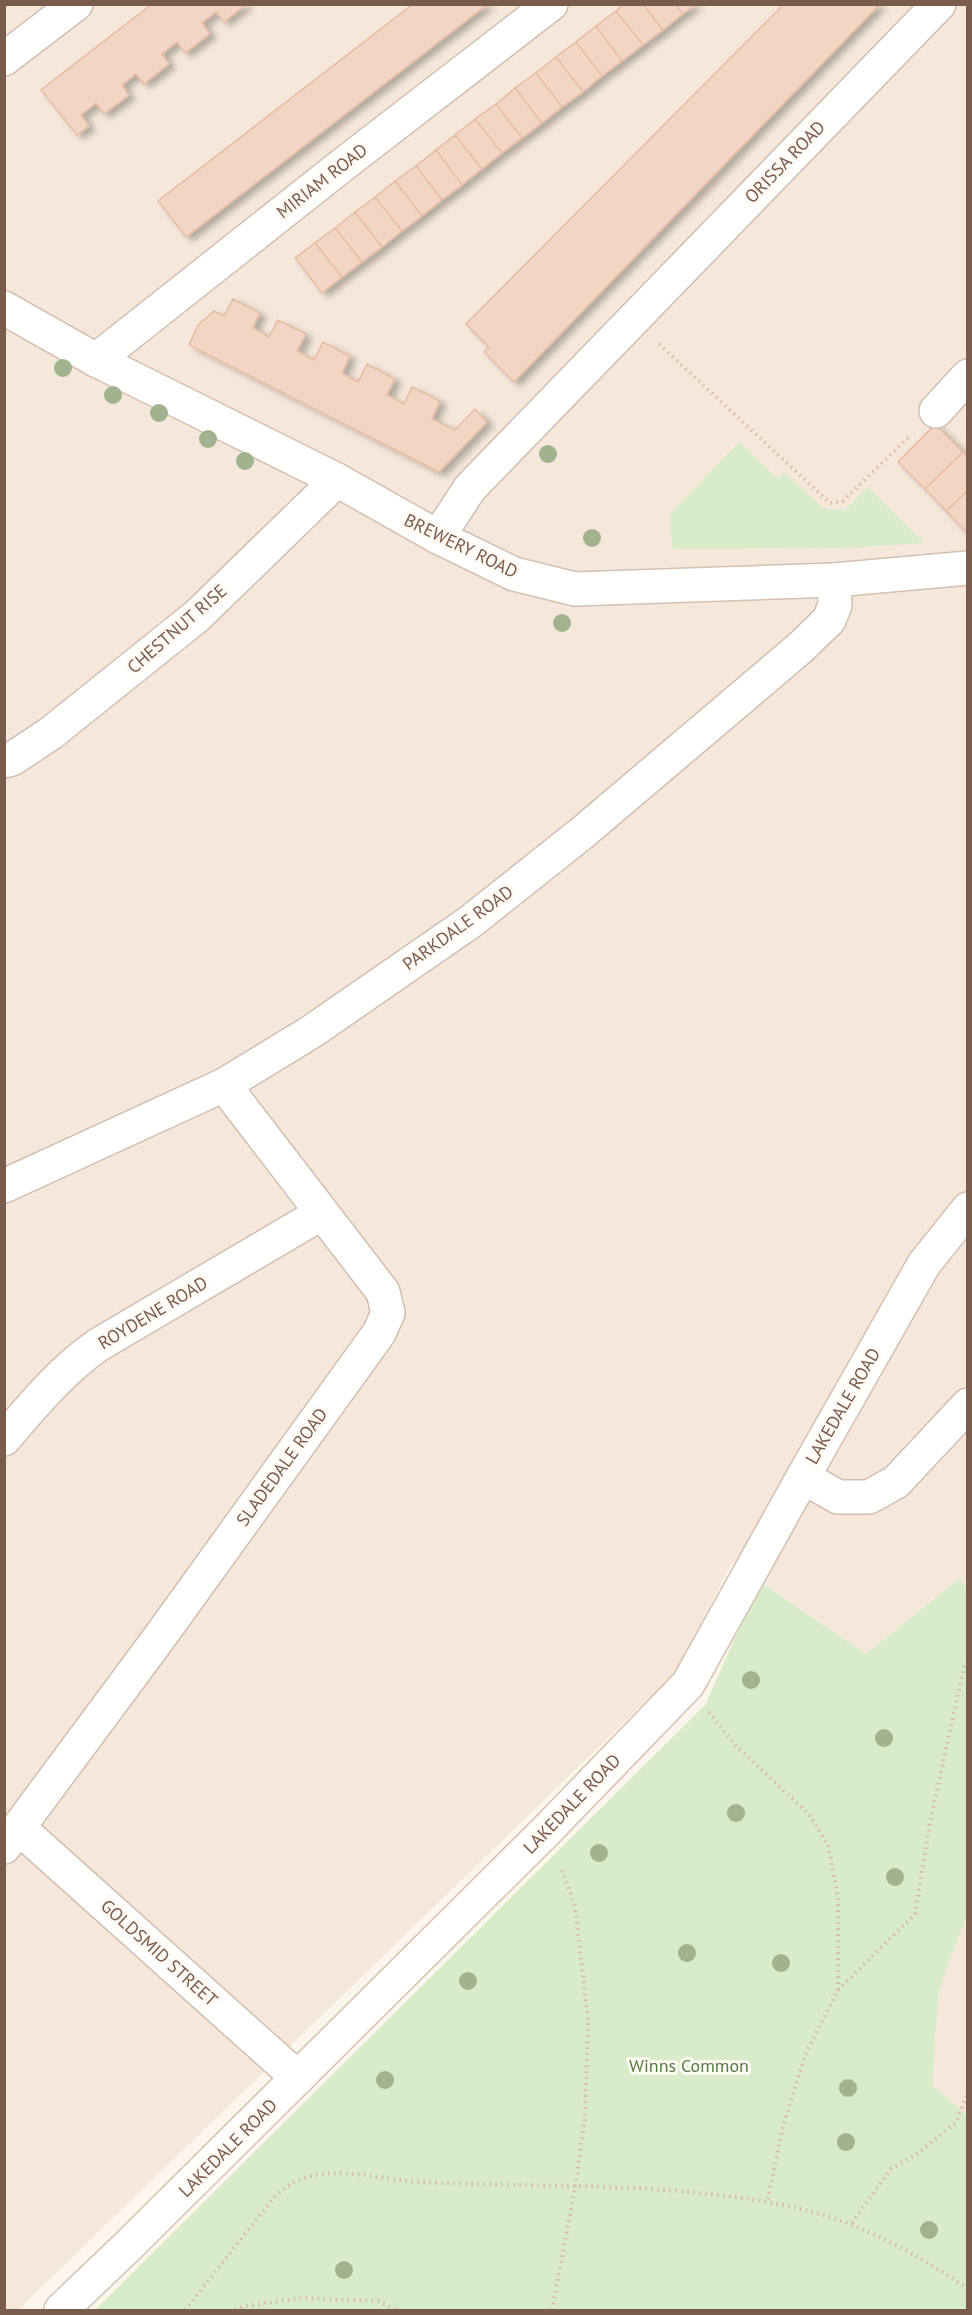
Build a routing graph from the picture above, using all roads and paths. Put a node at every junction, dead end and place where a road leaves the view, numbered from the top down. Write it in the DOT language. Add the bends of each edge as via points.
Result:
graph roads {
  1 [pos="76,4"];
  2 [pos="550,4"];
  3 [pos="939,4"];
  4 [pos="4,59"];
  5 [pos="4,308"];
  6 [pos="632,319"];
  7 [pos="96,360"];
  8 [pos="967,378"];
  9 [pos="936,411"];
  10 [pos="337,480"];
  11 [pos="438,537"];
  12 [pos="968,568"];
  13 [pos="834,580"];
  14 [pos="4,761"];
  15 [pos="224,1085"];
  16 [pos="4,1186"];
  17 [pos="968,1209"];
  18 [pos="322,1213"];
  19 [pos="968,1405"];
  20 [pos="4,1439"];
  21 [pos="803,1477"];
  22 [pos="968,1662"];
  23 [pos="688,1684"];
  24 [pos="547,1830"];
  25 [pos="12,1837"];
  26 [pos="838,1990"];
  27 [pos="298,2078"];
  28 [pos="968,2094"];
  29 [pos="575,2188"];
  30 [pos="767,2203"];
  31 [pos="852,2223"];
  32 [pos="968,2289"];
  33 [pos="61,2310"];
  34 [pos="184,2310"];
  35 [pos="235,2310"];
  36 [pos="396,2310"];
  37 [pos="552,2310"];
  1 -- 4 [label="street"];
  2 -- 7 [label="street, MIRIAM ROAD"];
  3 -- 6 [label="street, ORISSA ROAD"];
  5 -- 7 [label="street, BREWERY ROAD"];
  6 -- 9 [label="path" via="830,503 843,501"];
  6 -- 11 [label="street, ORISSA ROAD" via="470,488"];
  7 -- 10 [label="street, BREWERY ROAD"];
  8 -- 9 [label="street"];
  10 -- 11 [label="street, BREWERY ROAD"];
  10 -- 14 [label="street, CHESTNUT RISE" via="197,616 51,733"];
  11 -- 13 [label="street, BREWERY ROAD" via="514,574 575,589"];
  12 -- 13 [label="street, BREWERY ROAD"];
  13 -- 15 [label="street, PARKDALE ROAD" via="835,605 829,620 582,833 470,922 310,1032"];
  15 -- 16 [label="street, PARKDALE ROAD"];
  15 -- 18 [label="street, SLADEDALE ROAD"];
  17 -- 21 [label="street, LAKEDALE ROAD" via="924,1264"];
  18 -- 20 [label="street, ROYDENE ROAD" via="78,1359"];
  18 -- 25 [label="street, SLADEDALE ROAD" via="383,1292 388,1312 379,1333"];
  19 -- 21 [label="street" via="897,1482 869,1497 838,1497"];
  21 -- 23 [label="street, LAKEDALE ROAD"];
  22 -- 26 [label="path" via="930,1822 915,1914"];
  23 -- 24 [label="street, LAKEDALE ROAD"];
  23 -- 26 [label="path" via="735,1745 809,1814 828,1845 838,1897"];
  24 -- 27 [label="street, LAKEDALE ROAD"];
  24 -- 29 [label="path" via="575,1906 588,2018 585,2118"];
  25 -- 27 [label="street, GOLDSMID STREET"];
  26 -- 30 [label="path" via="805,2055 783,2126"];
  27 -- 33 [label="street, LAKEDALE ROAD"];
  28 -- 31 [label="path" via="956,2122 920,2152 891,2169"];
  29 -- 30 [label="path" via="672,2191"];
  29 -- 34 [label="path" via="417,2182 346,2174 313,2175 293,2181 276,2195"];
  29 -- 37 [label="path"];
  30 -- 31 [label="path"];
  31 -- 32 [label="path"];
  35 -- 36 [label="path" via="299,2298 378,2301"];
}
